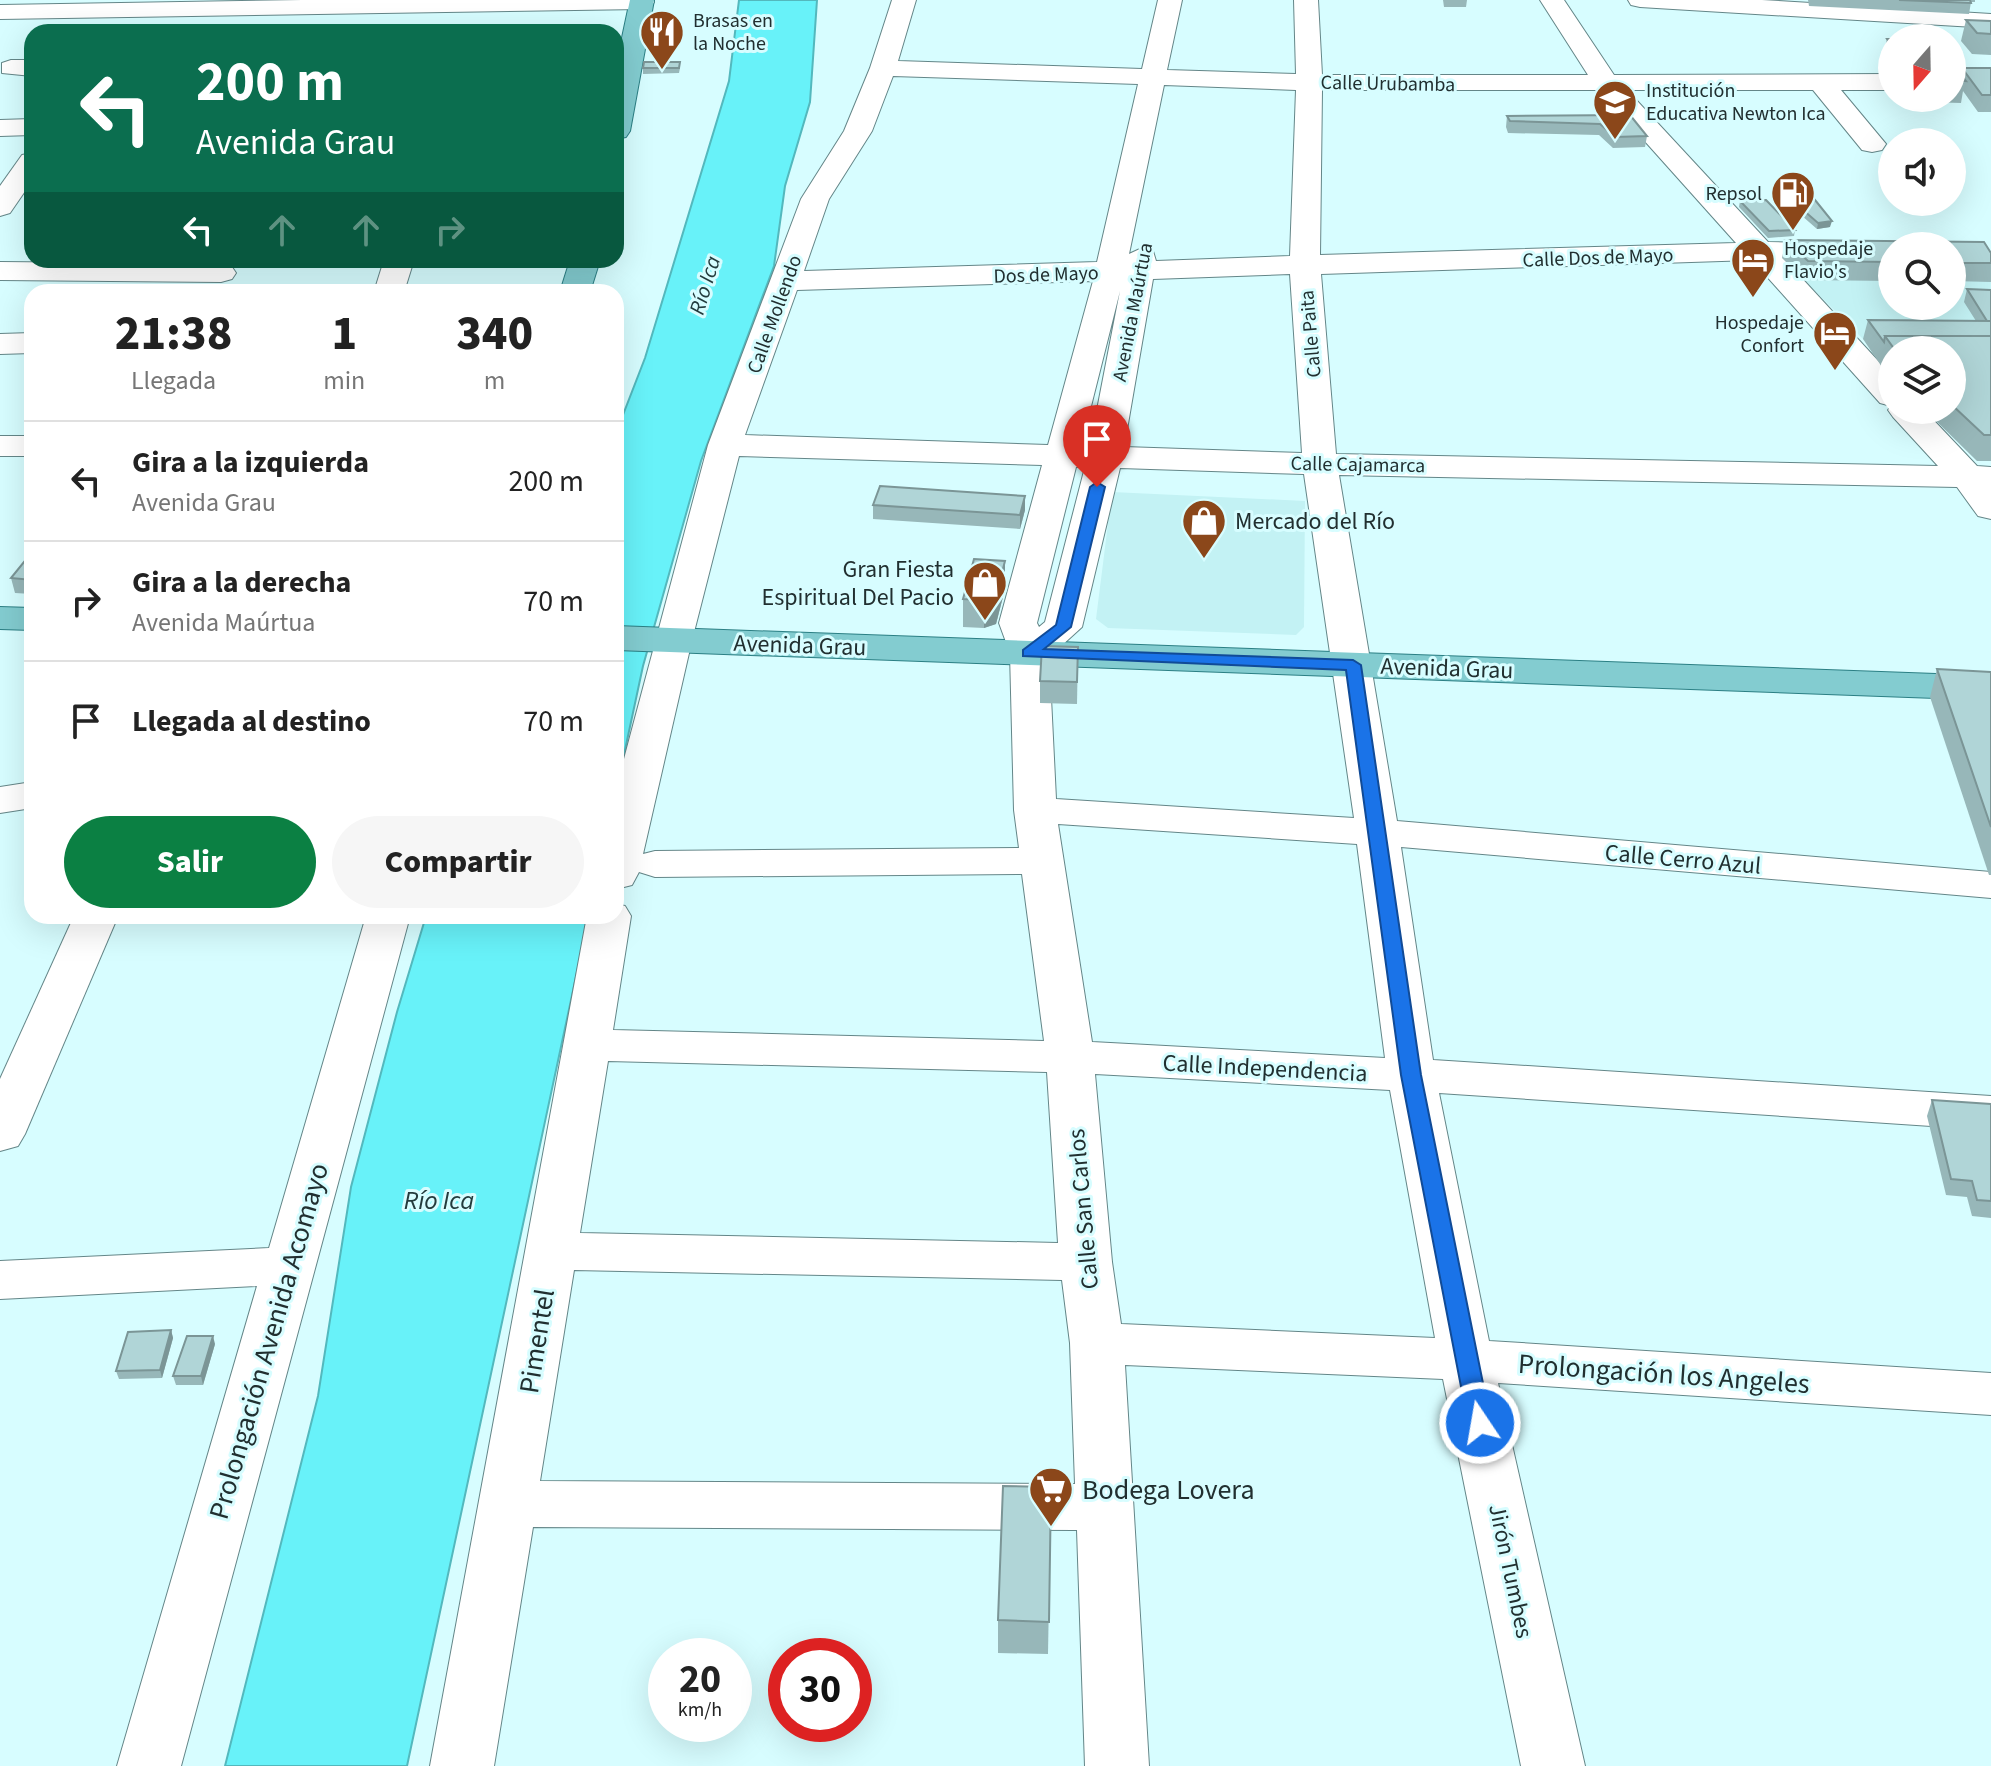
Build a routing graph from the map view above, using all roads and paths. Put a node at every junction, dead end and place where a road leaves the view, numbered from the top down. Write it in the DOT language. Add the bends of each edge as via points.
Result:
graph roads {
  1 [pos="904,0"];
  2 [pos="1170,0"];
  3 [pos="1194,0"];
  4 [pos="1306,0"];
  5 [pos="1552,0"];
  6 [pos="1640,0"];
  7 [pos="642,1"];
  8 [pos="1788,4"];
  9 [pos="132,5"];
  10 [pos="348,5"];
  11 [pos="0,12"];
  12 [pos="1991,21"];
  13 [pos="120,24"];
  14 [pos="335,24"];
  15 [pos="883,68"];
  16 [pos="1167,75"];
  17 [pos="1309,82"];
  18 [pos="1820,82"];
  19 [pos="1878,82"];
  20 [pos="1607,84"];
  21 [pos="624,91"];
  22 [pos="24,127"];
  23 [pos="0,128"];
  24 [pos="1167,135"];
  25 [pos="1872,144"];
  26 [pos="24,171"];
  27 [pos="3,198"];
  28 [pos="1714,202"];
  29 [pos="1751,207"];
  30 [pos="1148,225"];
  31 [pos="1768,243"];
  32 [pos="1878,253"];
  33 [pos="1305,266"];
  34 [pos="0,271"];
  35 [pos="1124,271"];
  36 [pos="220,275"];
  37 [pos="787,281"];
  38 [pos="24,343"];
  39 [pos="0,344"];
  40 [pos="1878,379"];
  41 [pos="1920,424"];
  42 [pos="725,445"];
  43 [pos="0,446"];
  44 [pos="24,446"];
  45 [pos="1061,457"];
  46 [pos="1105,457"];
  47 [pos="1320,464"];
  48 [pos="1979,477"];
  49 [pos="1991,508"];
  50 [pos="0,618"];
  51 [pos="24,619"];
  52 [pos="624,638"];
  53 [pos="665,640"];
  54 [pos="1029,653"];
  55 [pos="1353,665"];
  56 [pos="1991,688"];
  57 [pos="24,796"];
  58 [pos="0,800"];
  59 [pos="1035,810"];
  60 [pos="1376,832"];
  61 [pos="1042,861"];
  62 [pos="635,870"];
  63 [pos="1991,885"];
  64 [pos="92,924"];
  65 [pos="386,924"];
  66 [pos="608,924"];
  67 [pos="586,1045"];
  68 [pos="1070,1057"];
  69 [pos="1411,1075"];
  70 [pos="1991,1113"];
  71 [pos="0,1134"];
  72 [pos="551,1251"];
  73 [pos="1086,1262"];
  74 [pos="288,1266"];
  75 [pos="0,1280"];
  76 [pos="1097,1343"];
  77 [pos="1466,1360"];
  78 [pos="1991,1394"];
  79 [pos="506,1504"];
  80 [pos="1105,1507"];
  81 [pos="149,1766"];
  82 [pos="462,1766"];
  83 [pos="1117,1766"];
  84 [pos="1553,1766"];
  1 -- 15 [label="street, Calle Mollendo"];
  2 -- 16 [label="street, Avenida Maúrtua"];
  3 -- 16 [label="street, Avenida Maúrtua"];
  4 -- 17 [label="street, Calle Paita"];
  5 -- 20 [label="street"];
  6 -- 8 [label="street"];
  7 -- 10 [label="street"];
  7 -- 21 [label="main road"];
  8 -- 12 [label="street"];
  9 -- 10 [label="street"];
  9 -- 11 [label="street"];
  9 -- 13 [label="street"];
  10 -- 14 [label="street"];
  15 -- 16 [label="street, Calle Urubamba"];
  15 -- 37 [label="street, Calle Mollendo" via="858,131 815,199"];
  16 -- 17 [label="street, Calle Urubamba"];
  16 -- 24 [label="street, Avenida Maúrtua"];
  16 -- 35 [label="street, Avenida Maúrtua"];
  17 -- 20 [label="street, Calle Urubamba"];
  17 -- 33 [label="street, Calle Paita"];
  18 -- 19 [label="street, Calle Urubamba"];
  18 -- 20 [label="street, Calle Urubamba"];
  18 -- 25 [label="street"];
  20 -- 28 [label="street"];
  22 -- 23 [label="street"];
  26 -- 27 [label="street"];
  28 -- 29 [label="street"];
  28 -- 31 [label="street"];
  30 -- 35 [label="street, Avenida Maúrtua"];
  31 -- 32 [label="street, Calle Dos de Mayo"];
  31 -- 33 [label="street, Calle Dos de Mayo"];
  31 -- 40 [label="street"];
  33 -- 35 [label="street, Dos de Mayo"];
  33 -- 47 [label="street, Calle Paita"];
  34 -- 36 [label="street"];
  35 -- 37 [label="street, Dos de Mayo"];
  35 -- 45 [label="street, Avenida Maúrtua"];
  35 -- 46 [label="street, Avenida Maúrtua"];
  37 -- 42 [label="street, Calle Mollendo"];
  38 -- 39 [label="street"];
  41 -- 48 [label="street"];
  42 -- 45 [label="street, Calle Cajamarca"];
  42 -- 53 [label="street, Calle Mollendo"];
  43 -- 44 [label="street"];
  45 -- 46 [label="street, Calle Cajamarca"];
  45 -- 54 [label="street, Avenida Maúrtua" via="1018,623"];
  46 -- 47 [label="street, Calle Cajamarca"];
  46 -- 54 [label="street, Avenida Maúrtua" via="1063,627"];
  47 -- 48 [label="street, Calle Cajamarca"];
  47 -- 55 [label="street, Calle Paita"];
  48 -- 49 [label="street"];
  50 -- 51 [label="main road"];
  52 -- 53 [label="main road, Avenida Grau"];
  53 -- 54 [label="main road, Avenida Grau"];
  53 -- 62 [label="street"];
  54 -- 55 [label="main road, Avenida Grau"];
  54 -- 59 [label="street, Calle San Carlos"];
  55 -- 56 [label="main road, Avenida Grau"];
  55 -- 60 [label="street, Jirón Tumbes"];
  57 -- 58 [label="street"];
  59 -- 60 [label="street, Calle Cerro Azul"];
  59 -- 61 [label="street, Calle San Carlos"];
  60 -- 63 [label="street, Calle Cerro Azul"];
  60 -- 69 [label="street, Jirón Tumbes"];
  61 -- 62 [label="street"];
  61 -- 68 [label="street, Calle San Carlos"];
  64 -- 71 [label="street"];
  65 -- 74 [label="street, Prolongación Avenida Acomayo"];
  66 -- 67 [label="street, Pimentel"];
  67 -- 68 [label="street, Calle Independencia"];
  67 -- 72 [label="street, Pimentel"];
  68 -- 69 [label="street, Calle Independencia"];
  68 -- 73 [label="street, Calle San Carlos"];
  69 -- 70 [label="street, Calle Independencia"];
  69 -- 77 [label="street, Jirón Tumbes"];
  72 -- 73 [label="street"];
  72 -- 79 [label="street, Pimentel"];
  73 -- 76 [label="street, Calle San Carlos"];
  74 -- 75 [label="street"];
  74 -- 81 [label="street, Prolongación Avenida Acomayo"];
  76 -- 77 [label="street, Prolongación los Angeles"];
  76 -- 80 [label="street, Calle San Carlos"];
  77 -- 78 [label="street, Prolongación los Angeles"];
  77 -- 84 [label="street, Jirón Tumbes"];
  79 -- 80 [label="street"];
  79 -- 82 [label="street, Pimentel"];
  80 -- 83 [label="street, Calle San Carlos"];
}
